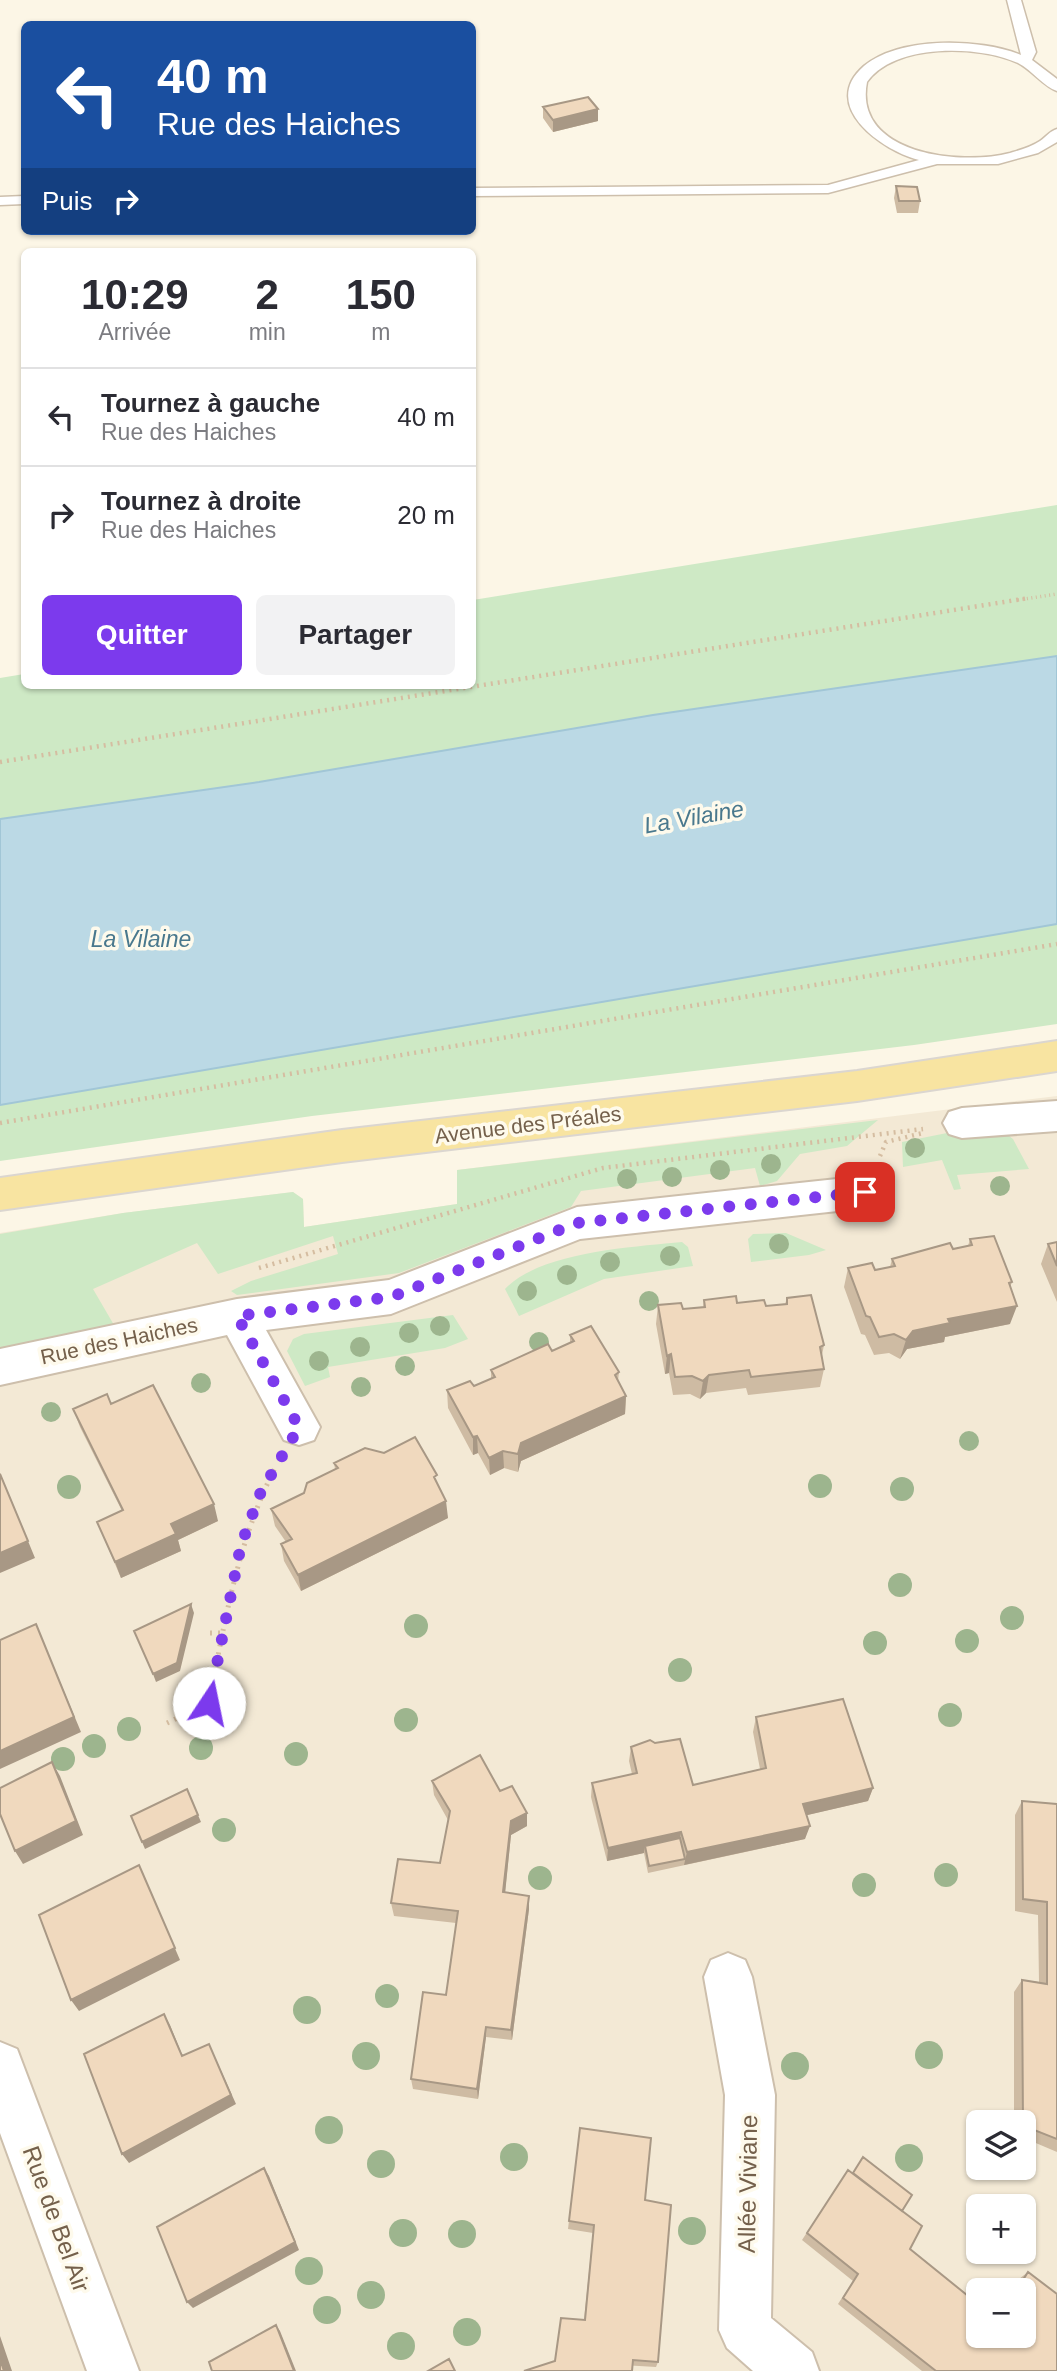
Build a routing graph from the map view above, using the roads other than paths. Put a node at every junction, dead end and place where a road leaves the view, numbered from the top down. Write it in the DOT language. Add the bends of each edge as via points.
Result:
graph roads {
  1 [pos="1014,0"];
  2 [pos="1024,61"];
  3 [pos="1057,87"];
  4 [pos="1057,133"];
  5 [pos="939,159"];
  6 [pos="476,192"];
  7 [pos="21,200"];
  8 [pos="0,201"];
  9 [pos="1057,1056"];
  10 [pos="1057,1116"];
  11 [pos="962,1123"];
  12 [pos="865,1192"];
  13 [pos="0,1194"];
  14 [pos="237,1316"];
  15 [pos="0,1367"];
  16 [pos="299,1427"];
  17 [pos="728,1977"];
  18 [pos="0,2066"];
  19 [pos="113,2371"];
  20 [pos="793,2371"];
  1 -- 2 [label="lane" via="1029,52"];
  2 -- 3 [label="lane"];
  2 -- 5 [label="lane" via="962,46 922,48 891,56 869,69 857,87 857,108 869,128 914,153"];
  4 -- 5 [label="lane" via="1035,150 1003,160"];
  5 -- 6 [label="lane" via="828,189"];
  7 -- 8 [label="lane"];
  9 -- 13 [label="main road, Avenue des Préales" via="857,1086 342,1146"];
  10 -- 11 [label="street"];
  12 -- 14 [label="street, Rue des Haiches" via="577,1223 391,1297"];
  14 -- 15 [label="street, Rue des Haiches"];
  14 -- 16 [label="street"];
  17 -- 20 [label="street, Allée Viviane" via="750,2095 745,2330"];
  18 -- 19 [label="street, Rue de Bel Air"];
}
